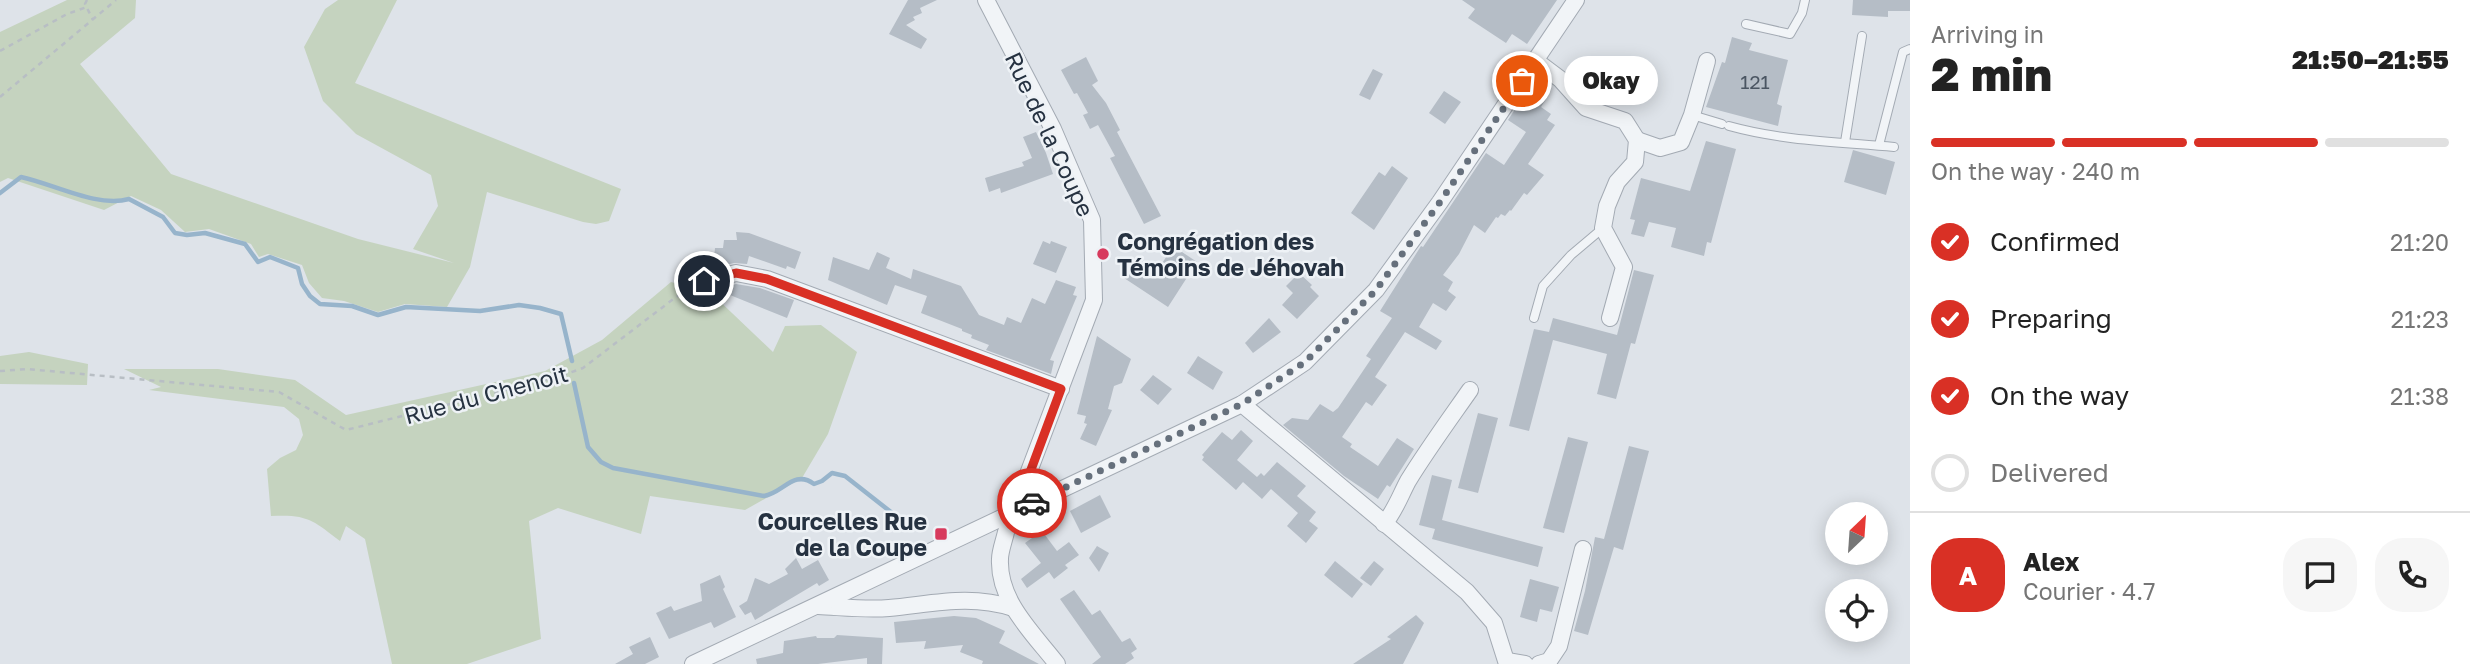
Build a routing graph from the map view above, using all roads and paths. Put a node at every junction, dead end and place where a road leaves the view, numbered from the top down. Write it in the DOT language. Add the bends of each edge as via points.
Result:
graph roads {
  1 [pos="116,0"];
  2 [pos="986,0"];
  3 [pos="1576,0"];
  4 [pos="1805,0"];
  5 [pos="86,3"];
  6 [pos="93,20"];
  7 [pos="1746,24"];
  8 [pos="1862,36"];
  9 [pos="1910,48"];
  10 [pos="0,51"];
  11 [pos="1536,61"];
  12 [pos="1707,61"];
  13 [pos="0,97"];
  14 [pos="1692,115"];
  15 [pos="1637,140"];
  16 [pos="1845,142"];
  17 [pos="1878,145"];
  18 [pos="1895,146"];
  19 [pos="1603,228"];
  20 [pos="704,281"];
  21 [pos="1534,318"];
  22 [pos="1610,318"];
  23 [pos="0,371"];
  24 [pos="1061,389"];
  25 [pos="1470,390"];
  26 [pos="1242,404"];
  27 [pos="1016,510"];
  28 [pos="1384,524"];
  29 [pos="1583,549"];
  30 [pos="815,606"];
  31 [pos="1013,608"];
  32 [pos="1507,663"];
  33 [pos="693,664"];
  34 [pos="1057,664"];
  35 [pos="1525,664"];
  36 [pos="1539,664"];
  1 -- 6 [label="path"];
  2 -- 24 [label="street, Rue de la Coupe" via="1053,129 1092,220 1094,300"];
  3 -- 11 [label="street"];
  4 -- 7 [label="lane" via="1790,34"];
  5 -- 6 [label="path"];
  5 -- 10 [label="path"];
  6 -- 13 [label="path"];
  8 -- 16 [label="lane"];
  9 -- 17 [label="lane" via="1903,51"];
  11 -- 15 [label="street" via="1586,108 1625,121"];
  11 -- 26 [label="street" via="1376,290 1305,362"];
  12 -- 14 [label="street"];
  14 -- 15 [label="street" via="1681,142 1660,148"];
  14 -- 16 [label="lane" via="1754,133"];
  15 -- 19 [label="street" via="1635,162 1617,182"];
  16 -- 17 [label="lane"];
  17 -- 18 [label="lane"];
  19 -- 21 [label="lane" via="1543,286"];
  19 -- 22 [label="street" via="1624,267"];
  20 -- 23 [label="path, Rue du Chenoit" via="583,368 346,430 279,391 27,369"];
  20 -- 24 [label="street" via="736,273 767,279"];
  24 -- 27 [label="street, Rue de la Coupe"];
  25 -- 28 [label="street"];
  26 -- 27 [label="street"];
  26 -- 28 [label="street"];
  27 -- 30 [label="street"];
  27 -- 31 [label="street, Rue de la Coupe" via="1000,558 1002,585"];
  28 -- 32 [label="street" via="1467,592 1494,622"];
  29 -- 36 [label="street" via="1559,646 1549,661"];
  30 -- 31 [label="street" via="885,609 990,601"];
  30 -- 33 [label="street"];
  31 -- 34 [label="street, Rue de la Coupe"];
  32 -- 35 [label="street"];
}
